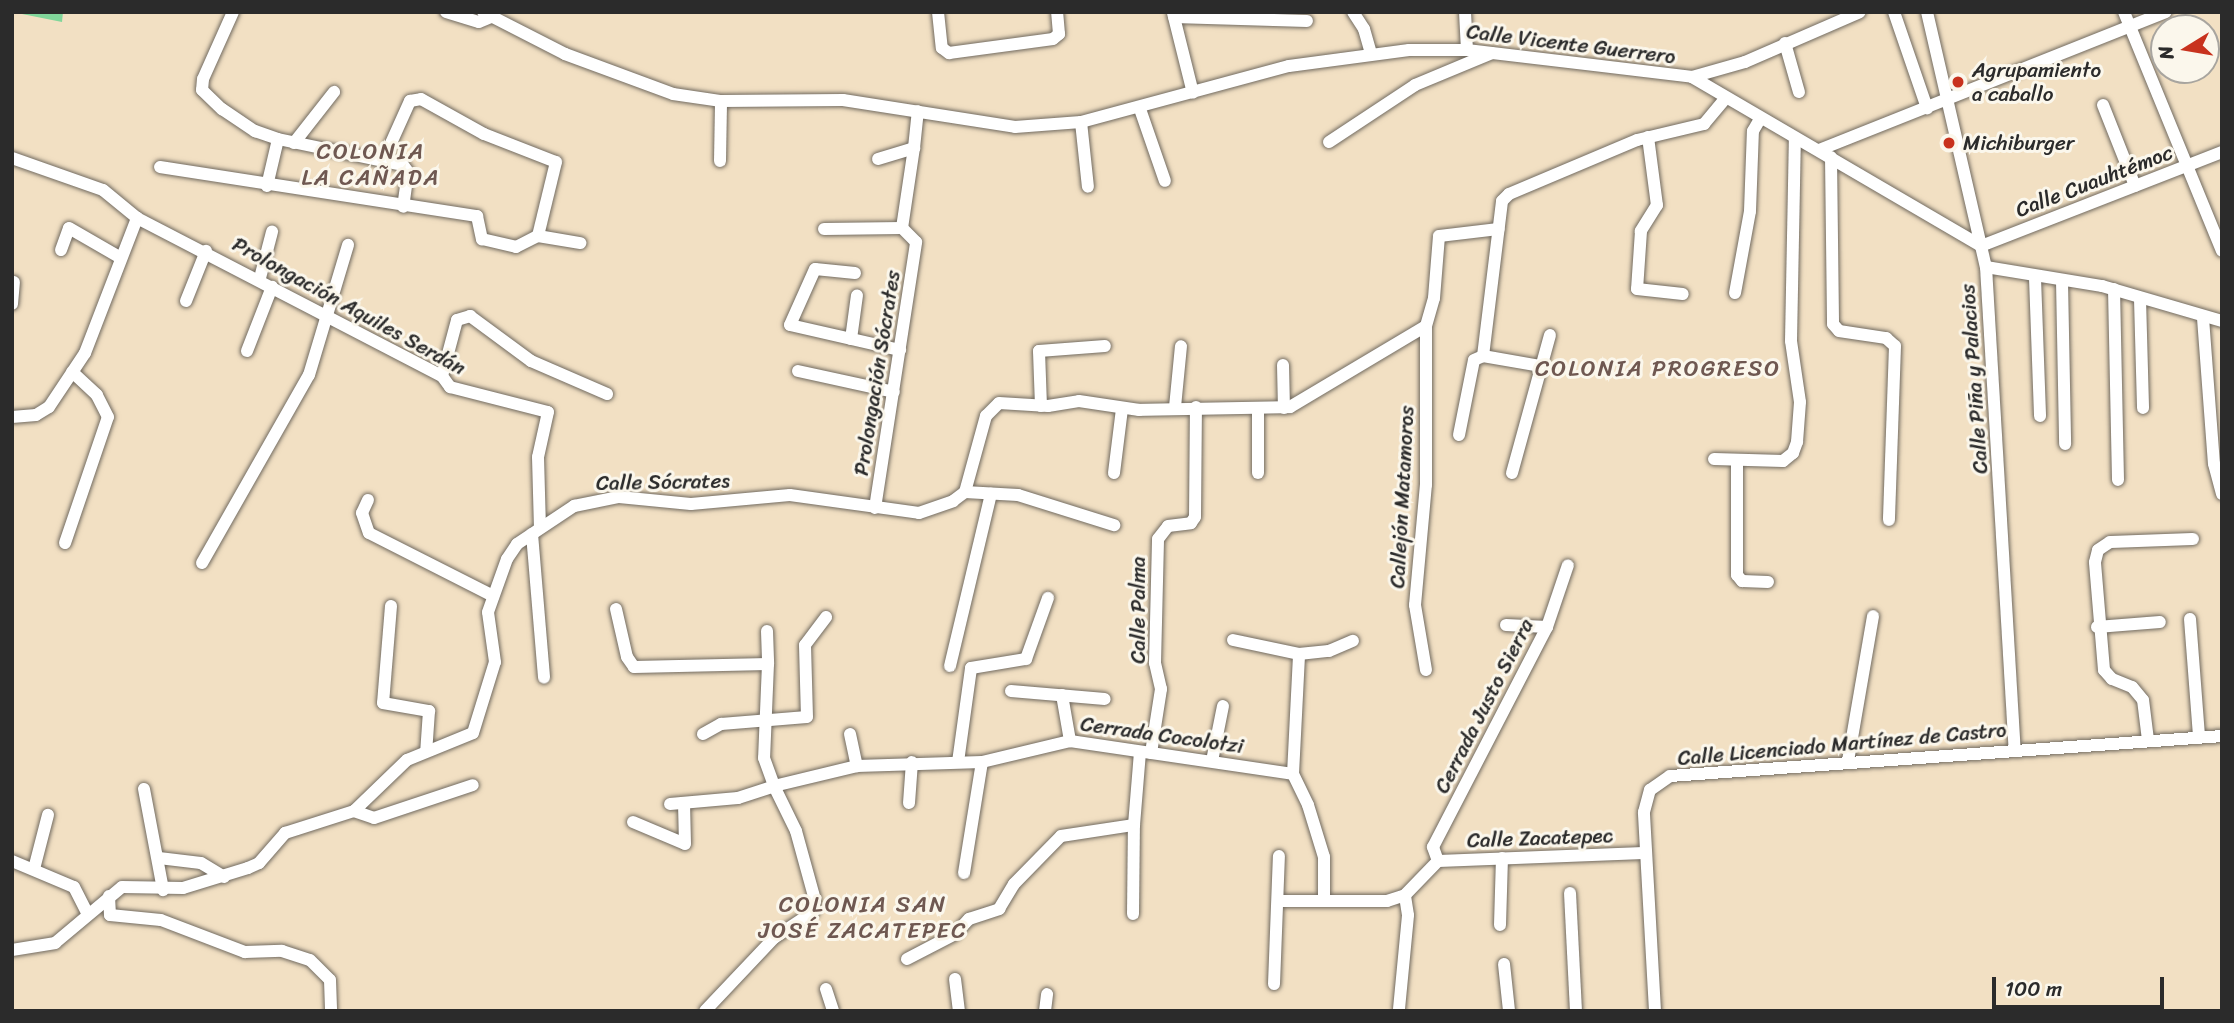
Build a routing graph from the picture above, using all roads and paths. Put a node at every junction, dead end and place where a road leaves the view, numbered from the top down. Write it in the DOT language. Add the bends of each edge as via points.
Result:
graph roads {
  1 [pos="233,12"];
  2 [pos="446,12"];
  3 [pos="938,12"];
  4 [pos="1057,12"];
  5 [pos="1353,12"];
  6 [pos="1465,12"];
  7 [pos="1860,12"];
  8 [pos="1894,12"];
  9 [pos="1927,12"];
  10 [pos="2124,12"];
  11 [pos="2165,12"];
  12 [pos="487,15"];
  13 [pos="1173,15"];
  14 [pos="1307,21"];
  15 [pos="2130,27"];
  16 [pos="1785,44"];
  17 [pos="1467,50"];
  18 [pos="1371,53"];
  19 [pos="1492,53"];
  20 [pos="1692,77"];
  21 [pos="334,92"];
  22 [pos="1799,92"];
  23 [pos="1193,93"];
  24 [pos="1725,99"];
  25 [pos="721,101"];
  26 [pos="1946,102"];
  27 [pos="2103,105"];
  28 [pos="1927,108"];
  29 [pos="1140,109"];
  30 [pos="918,111"];
  31 [pos="1760,119"];
  32 [pos="1081,122"];
  33 [pos="1648,137"];
  34 [pos="1795,138"];
  35 [pos="278,139"];
  36 [pos="1329,142"];
  37 [pos="294,143"];
  38 [pos="914,148"];
  39 [pos="2222,152"];
  40 [pos="1825,154"];
  41 [pos="12,158"];
  42 [pos="878,159"];
  43 [pos="383,161"];
  44 [pos="720,161"];
  45 [pos="2187,166"];
  46 [pos="160,167"];
  47 [pos="1165,181"];
  48 [pos="267,186"];
  49 [pos="2135,186"];
  50 [pos="1088,187"];
  51 [pos="403,206"];
  52 [pos="137,218"];
  53 [pos="902,228"];
  54 [pos="824,229"];
  55 [pos="1499,229"];
  56 [pos="272,232"];
  57 [pos="538,236"];
  58 [pos="580,243"];
  59 [pos="348,245"];
  60 [pos="1981,246"];
  61 [pos="61,250"];
  62 [pos="206,251"];
  63 [pos="2222,251"];
  64 [pos="121,258"];
  65 [pos="1986,267"];
  66 [pos="855,273"];
  67 [pos="260,278"];
  68 [pos="2035,278"];
  69 [pos="2062,281"];
  70 [pos="14,282"];
  71 [pos="272,287"];
  72 [pos="2114,289"];
  73 [pos="1735,293"];
  74 [pos="1683,294"];
  75 [pos="857,295"];
  76 [pos="2140,299"];
  77 [pos="186,301"];
  78 [pos="12,304"];
  79 [pos="327,315"];
  80 [pos="2203,318"];
  81 [pos="2222,320"];
  82 [pos="1426,326"];
  83 [pos="1550,335"];
  84 [pos="851,339"];
  85 [pos="1105,346"];
  86 [pos="1181,346"];
  87 [pos="900,350"];
  88 [pos="247,351"];
  89 [pos="1483,356"];
  90 [pos="1283,365"];
  91 [pos="1541,366"];
  92 [pos="798,371"];
  93 [pos="72,372"];
  94 [pos="442,376"];
  95 [pos="894,391"];
  96 [pos="607,394"];
  97 [pos="1041,405"];
  98 [pos="1175,407"];
  99 [pos="1196,407"];
  100 [pos="1284,408"];
  101 [pos="2143,408"];
  102 [pos="1122,409"];
  103 [pos="1264,410"];
  104 [pos="2040,416"];
  105 [pos="12,417"];
  106 [pos="1459,435"];
  107 [pos="2066,444"];
  108 [pos="1714,459"];
  109 [pos="1737,460"];
  110 [pos="1114,473"];
  111 [pos="1258,473"];
  112 [pos="1512,473"];
  113 [pos="2118,480"];
  114 [pos="965,492"];
  115 [pos="990,494"];
  116 [pos="2222,494"];
  117 [pos="368,500"];
  118 [pos="875,508"];
  119 [pos="1889,520"];
  120 [pos="1114,526"];
  121 [pos="536,531"];
  122 [pos="2193,539"];
  123 [pos="65,543"];
  124 [pos="202,563"];
  125 [pos="1568,565"];
  126 [pos="1769,582"];
  127 [pos="493,596"];
  128 [pos="1048,598"];
  129 [pos="391,606"];
  130 [pos="616,609"];
  131 [pos="1873,616"];
  132 [pos="826,617"];
  133 [pos="2190,619"];
  134 [pos="2160,621"];
  135 [pos="1506,625"];
  136 [pos="1547,627"];
  137 [pos="2097,627"];
  138 [pos="767,631"];
  139 [pos="1233,640"];
  140 [pos="1353,641"];
  141 [pos="1299,654"];
  142 [pos="768,664"];
  143 [pos="950,666"];
  144 [pos="1426,670"];
  145 [pos="544,678"];
  146 [pos="1011,691"];
  147 [pos="1062,695"];
  148 [pos="1105,699"];
  149 [pos="1223,706"];
  150 [pos="765,722"];
  151 [pos="703,734"];
  152 [pos="850,734"];
  153 [pos="2222,736"];
  154 [pos="2199,737"];
  155 [pos="2148,740"];
  156 [pos="1070,741"];
  157 [pos="2015,749"];
  158 [pos="426,750"];
  159 [pos="1145,752"];
  160 [pos="1212,761"];
  161 [pos="1848,761"];
  162 [pos="912,762"];
  163 [pos="958,762"];
  164 [pos="982,762"];
  165 [pos="857,766"];
  166 [pos="1293,774"];
  167 [pos="473,785"];
  168 [pos="775,786"];
  169 [pos="144,789"];
  170 [pos="684,803"];
  171 [pos="909,803"];
  172 [pos="670,804"];
  173 [pos="354,811"];
  174 [pos="48,815"];
  175 [pos="633,822"];
  176 [pos="1134,825"];
  177 [pos="1644,853"];
  178 [pos="1279,856"];
  179 [pos="159,858"];
  180 [pos="1502,858"];
  181 [pos="12,861"];
  182 [pos="1438,861"];
  183 [pos="34,869"];
  184 [pos="964,873"];
  185 [pos="224,877"];
  186 [pos="163,890"];
  187 [pos="1570,893"];
  188 [pos="1405,895"];
  189 [pos="109,897"];
  190 [pos="1279,901"];
  191 [pos="1324,901"];
  192 [pos="88,912"];
  193 [pos="1132,914"];
  194 [pos="1500,925"];
  195 [pos="12,950"];
  196 [pos="907,960"];
  197 [pos="1504,964"];
  198 [pos="955,979"];
  199 [pos="1274,984"];
  200 [pos="826,989"];
  201 [pos="1047,994"];
  202 [pos="1398,1009"];
  203 [pos="331,1011"];
  204 [pos="705,1011"];
  205 [pos="833,1011"];
  206 [pos="960,1011"];
  207 [pos="1045,1011"];
  208 [pos="1509,1011"];
  209 [pos="1576,1011"];
  210 [pos="1655,1011"];
  1 -- 35 [label="street" via="202,90 255,131"];
  2 -- 12 [label="street" via="479,22"];
  3 -- 4 [label="street" via="942,48 949,53 1053,39 1059,34"];
  5 -- 18 [label="street"];
  6 -- 17 [label="street"];
  7 -- 16 [label="street"];
  8 -- 28 [label="street"];
  9 -- 26 [label="street, Calle Piña y Palacios"];
  10 -- 15 [label="street"];
  11 -- 15 [label="street"];
  12 -- 25 [label="street, Calle Vicente Guerrero" via="565,54 651,88"];
  13 -- 14 [label="street"];
  13 -- 23 [label="street"];
  15 -- 26 [label="street"];
  15 -- 45 [label="street"];
  16 -- 20 [label="street" via="1745,62"];
  16 -- 22 [label="street"];
  17 -- 18 [label="street, Calle Vicente Guerrero"];
  17 -- 19 [label="street, Calle Vicente Guerrero"];
  18 -- 23 [label="street, Calle Vicente Guerrero" via="1289,66"];
  19 -- 20 [label="street, Calle Vicente Guerrero"];
  19 -- 36 [label="street" via="1415,85"];
  20 -- 24 [label="street, Calle Vicente Guerrero"];
  21 -- 37 [label="street"];
  23 -- 29 [label="street, Calle Vicente Guerrero"];
  24 -- 31 [label="street, Calle Vicente Guerrero"];
  24 -- 33 [label="street" via="1704,124"];
  25 -- 30 [label="street, Calle Vicente Guerrero" via="843,100"];
  25 -- 44 [label="street"];
  26 -- 28 [label="street"];
  26 -- 60 [label="street, Calle Piña y Palacios"];
  27 -- 49 [label="street"];
  28 -- 40 [label="street"];
  29 -- 32 [label="street, Calle Vicente Guerrero"];
  29 -- 47 [label="street"];
  30 -- 32 [label="street, Calle Vicente Guerrero" via="989,126"];
  30 -- 38 [label="street"];
  31 -- 34 [label="street, Calle Vicente Guerrero"];
  31 -- 73 [label="street" via="1753,131 1750,211"];
  32 -- 50 [label="street"];
  33 -- 55 [label="street" via="1509,194 1502,201"];
  33 -- 74 [label="street" via="1657,205 1641,231 1637,289"];
  34 -- 40 [label="street, Calle Vicente Guerrero"];
  34 -- 109 [label="street" via="1791,341 1800,402 1797,442 1783,461"];
  35 -- 37 [label="street"];
  35 -- 48 [label="street"];
  37 -- 43 [label="street"];
  38 -- 42 [label="street"];
  38 -- 53 [label="street"];
  39 -- 45 [label="street, Calle Cuauhtémoc"];
  40 -- 60 [label="street, Calle Vicente Guerrero"];
  40 -- 119 [label="street" via="1833,324 1839,331 1886,338 1895,346"];
  41 -- 52 [label="street, Prolongación Aquiles Serdán" via="78,177 103,190"];
  43 -- 51 [label="street" via="403,165 408,172"];
  43 -- 57 [label="street" via="416,97 484,134 551,156 556,173"];
  45 -- 49 [label="street, Calle Cuauhtémoc"];
  45 -- 63 [label="street"];
  46 -- 48 [label="street" via="201,170"];
  48 -- 51 [label="street"];
  49 -- 60 [label="street, Calle Cuauhtémoc"];
  51 -- 57 [label="street" via="477,216 482,239 516,247"];
  52 -- 62 [label="street, Prolongación Aquiles Serdán"];
  52 -- 64 [label="street"];
  53 -- 54 [label="street"];
  53 -- 87 [label="street, Prolongación Sócrates" via="916,243"];
  55 -- 82 [label="street, Callejón Matamoros" via="1439,236 1434,298"];
  55 -- 89 [label="street"];
  56 -- 67 [label="street"];
  57 -- 58 [label="street"];
  59 -- 79 [label="street"];
  60 -- 65 [label="street, Calle Piña y Palacios"];
  61 -- 64 [label="street" via="69,228"];
  62 -- 67 [label="street, Prolongación Aquiles Serdán"];
  62 -- 77 [label="street"];
  64 -- 93 [label="street" via="100,324"];
  65 -- 68 [label="street"];
  65 -- 157 [label="street, Calle Piña y Palacios"];
  66 -- 84 [label="street" via="815,269 790,321 793,329"];
  67 -- 71 [label="street, Prolongación Aquiles Serdán"];
  68 -- 69 [label="street"];
  68 -- 104 [label="street"];
  69 -- 72 [label="street"];
  69 -- 107 [label="street"];
  70 -- 78 [label="street"];
  71 -- 79 [label="street, Prolongación Aquiles Serdán"];
  71 -- 88 [label="street"];
  72 -- 76 [label="street"];
  72 -- 113 [label="street"];
  75 -- 84 [label="street"];
  76 -- 80 [label="street"];
  76 -- 101 [label="street"];
  79 -- 94 [label="street, Prolongación Aquiles Serdán"];
  79 -- 124 [label="street" via="309,375"];
  80 -- 81 [label="street"];
  80 -- 116 [label="street" via="2214,464"];
  82 -- 100 [label="street"];
  82 -- 144 [label="street, Callejón Matamoros" via="1426,485 1415,605"];
  83 -- 91 [label="street"];
  84 -- 87 [label="street"];
  85 -- 97 [label="street" via="1039,351"];
  86 -- 98 [label="street"];
  87 -- 95 [label="street, Prolongación Sócrates"];
  89 -- 91 [label="street"];
  89 -- 106 [label="street" via="1474,360"];
  90 -- 100 [label="street"];
  91 -- 112 [label="street"];
  92 -- 95 [label="street"];
  93 -- 105 [label="street" via="49,407 36,415"];
  93 -- 123 [label="street" via="97,395 108,417"];
  94 -- 96 [label="street" via="457,320 470,316 531,361"];
  94 -- 121 [label="street, Prolongación Aquiles Serdán" via="450,387 548,412 538,457"];
  95 -- 118 [label="street, Prolongación Sócrates"];
  97 -- 102 [label="street" via="1079,401"];
  97 -- 114 [label="street" via="1012,402 992,409 986,416"];
  98 -- 99 [label="street"];
  98 -- 102 [label="street"];
  99 -- 103 [label="street"];
  99 -- 159 [label="street, Calle Palma" via="1195,517 1191,523 1168,526 1158,539 1154,663 1161,690"];
  100 -- 103 [label="street"];
  102 -- 110 [label="street"];
  103 -- 111 [label="street"];
  108 -- 109 [label="street"];
  109 -- 126 [label="street" via="1737,575 1742,581"];
  114 -- 115 [label="street"];
  114 -- 118 [label="street, Calle Sócrates" via="919,513"];
  115 -- 120 [label="street" via="1018,495"];
  115 -- 143 [label="street"];
  117 -- 127 [label="street" via="362,513 369,533"];
  118 -- 121 [label="street, Calle Sócrates" via="790,495 691,505 619,497 574,506"];
  121 -- 127 [label="street, Calle Sócrates" via="517,544"];
  121 -- 145 [label="street"];
  122 -- 137 [label="street" via="2110,542 2098,550"];
  125 -- 136 [label="street, Cerrada Justo Sierra"];
  127 -- 158 [label="street, Calle Sócrates" via="488,624 495,662 478,725 473,733"];
  128 -- 163 [label="street" via="1026,659 974,666 969,673"];
  129 -- 158 [label="street" via="383,704 429,710"];
  130 -- 142 [label="street" via="627,657 634,667"];
  131 -- 161 [label="street"];
  132 -- 150 [label="street" via="805,645 807,717"];
  133 -- 154 [label="street"];
  134 -- 137 [label="street"];
  135 -- 136 [label="street"];
  136 -- 182 [label="street, Cerrada Justo Sierra" via="1433,847"];
  137 -- 155 [label="street" via="2104,670 2132,687 2143,700"];
  138 -- 142 [label="street"];
  139 -- 141 [label="street"];
  140 -- 141 [label="street" via="1329,651"];
  141 -- 166 [label="street"];
  142 -- 150 [label="street"];
  146 -- 147 [label="street"];
  147 -- 148 [label="street"];
  147 -- 156 [label="street"];
  149 -- 160 [label="street"];
  150 -- 151 [label="street" via="722,724"];
  150 -- 168 [label="street" via="764,758"];
  152 -- 165 [label="street"];
  153 -- 154 [label="street, Calle Licenciado Martínez de Castro"];
  154 -- 155 [label="street, Calle Licenciado Martínez de Castro"];
  155 -- 157 [label="street, Calle Licenciado Martínez de Castro"];
  156 -- 159 [label="street, Cerrada Cocolotzi"];
  156 -- 164 [label="street, Cerrada Cocolotzi"];
  157 -- 161 [label="street, Calle Licenciado Martínez de Castro"];
  158 -- 173 [label="street, Calle Sócrates" via="391,773"];
  159 -- 160 [label="street, Cerrada Cocolotzi"];
  159 -- 176 [label="street"];
  160 -- 166 [label="street, Cerrada Cocolotzi"];
  161 -- 177 [label="street, Calle Licenciado Martínez de Castro" via="1670,776 1656,783 1645,800"];
  162 -- 163 [label="street, Cerrada Cocolotzi"];
  162 -- 165 [label="street, Cerrada Cocolotzi"];
  162 -- 171 [label="street"];
  163 -- 164 [label="street, Cerrada Cocolotzi"];
  164 -- 184 [label="street"];
  165 -- 168 [label="street, Cerrada Cocolotzi"];
  166 -- 191 [label="street" via="1324,857"];
  167 -- 173 [label="street" via="374,818"];
  168 -- 170 [label="street, Cerrada Cocolotzi" via="738,798"];
  168 -- 204 [label="street" via="796,831 816,900 813,912 774,937"];
  169 -- 179 [label="street"];
  170 -- 172 [label="street, Cerrada Cocolotzi"];
  170 -- 175 [label="street" via="685,844"];
  173 -- 185 [label="street, Calle Sócrates" via="285,833 259,863"];
  174 -- 183 [label="street"];
  176 -- 193 [label="street"];
  176 -- 196 [label="street" via="1061,836 1014,884 999,909 969,919 955,934"];
  177 -- 180 [label="street, Calle Zacatepec"];
  177 -- 210 [label="street, Calle Licenciado Martínez de Castro"];
  178 -- 190 [label="street"];
  179 -- 185 [label="street" via="201,863"];
  179 -- 186 [label="street"];
  180 -- 182 [label="street, Calle Zacatepec"];
  180 -- 194 [label="street"];
  181 -- 183 [label="street"];
  182 -- 188 [label="street"];
  183 -- 192 [label="street" via="74,887"];
  185 -- 186 [label="street, Calle Sócrates"];
  186 -- 189 [label="street, Calle Sócrates" via="122,887"];
  187 -- 209 [label="street"];
  188 -- 191 [label="street" via="1387,901"];
  188 -- 202 [label="street" via="1408,915"];
  189 -- 192 [label="street, Calle Sócrates"];
  189 -- 203 [label="street" via="110,915 162,920 245,952 282,951 310,960 330,979"];
  190 -- 191 [label="street"];
  190 -- 199 [label="street"];
  192 -- 195 [label="street, Calle Sócrates" via="55,943"];
  197 -- 208 [label="street"];
  198 -- 206 [label="street"];
  200 -- 205 [label="street"];
  201 -- 207 [label="street"];
}
